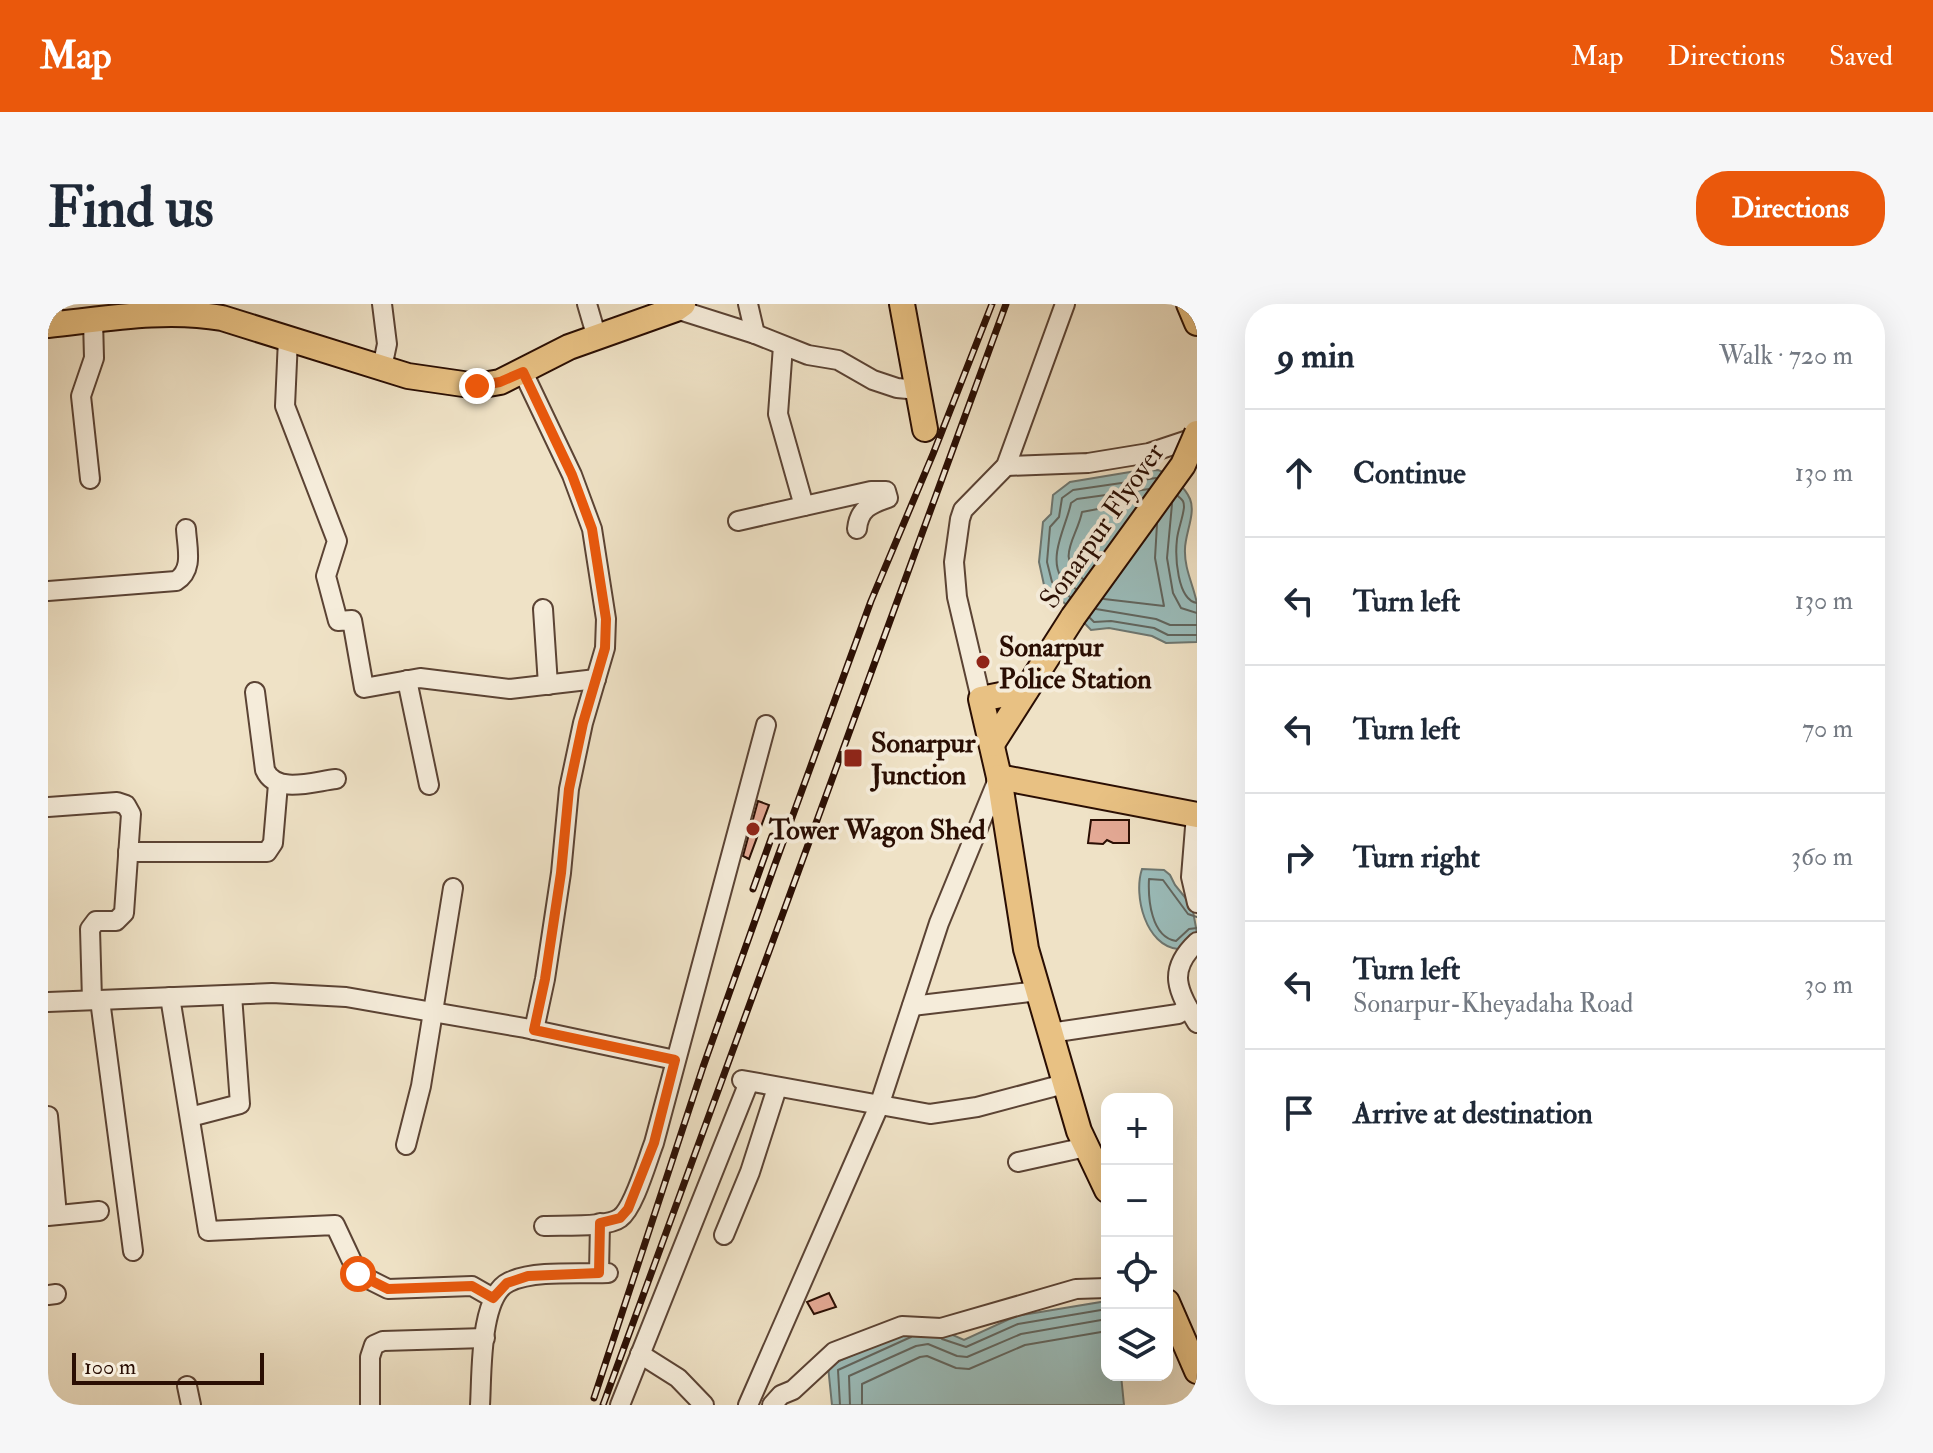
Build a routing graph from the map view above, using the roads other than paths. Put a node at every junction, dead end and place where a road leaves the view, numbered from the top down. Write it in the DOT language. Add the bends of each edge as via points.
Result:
graph roads {
  1 [pos="382,304"];
  2 [pos="587,304"];
  3 [pos="748,304"];
  4 [pos="902,304"];
  5 [pos="1065,304"];
  6 [pos="1189,304"];
  7 [pos="679,306"];
  8 [pos="51,318"];
  9 [pos="93,320"];
  10 [pos="1197,323"];
  11 [pos="755,334"];
  12 [pos="597,338"];
  13 [pos="288,339"];
  14 [pos="783,346"];
  15 [pos="382,368"];
  16 [pos="523,372"];
  17 [pos="919,390"];
  18 [pos="925,429"];
  19 [pos="1197,435"];
  20 [pos="1006,466"];
  21 [pos="90,479"];
  22 [pos="804,506"];
  23 [pos="738,521"];
  24 [pos="186,529"];
  25 [pos="857,529"];
  26 [pos="48,591"];
  27 [pos="543,609"];
  28 [pos="596,679"];
  29 [pos="407,680"];
  30 [pos="548,685"];
  31 [pos="1026,690"];
  32 [pos="255,692"];
  33 [pos="981,699"];
  34 [pos="766,725"];
  35 [pos="992,744"];
  36 [pos="999,777"];
  37 [pos="336,779"];
  38 [pos="278,784"];
  39 [pos="429,785"];
  40 [pos="48,807"];
  41 [pos="1196,815"];
  42 [pos="128,852"];
  43 [pos="453,888"];
  44 [pos="1197,903"];
  45 [pos="1197,942"];
  46 [pos="1038,991"];
  47 [pos="232,995"];
  48 [pos="170,997"];
  49 [pos="96,1000"];
  50 [pos="48,1002"];
  51 [pos="912,1006"];
  52 [pos="431,1013"];
  53 [pos="1192,1016"];
  54 [pos="534,1030"];
  55 [pos="1050,1033"];
  56 [pos="675,1060"];
  57 [pos="1064,1084"];
  58 [pos="777,1088"];
  59 [pos="879,1106"];
  60 [pos="48,1116"];
  61 [pos="190,1117"];
  62 [pos="406,1145"];
  63 [pos="1086,1147"];
  64 [pos="1018,1162"];
  65 [pos="1101,1178"];
  66 [pos="99,1211"];
  67 [pos="53,1215"];
  68 [pos="600,1223"];
  69 [pos="544,1226"];
  70 [pos="724,1235"];
  71 [pos="133,1251"];
  72 [pos="1101,1288"];
  73 [pos="493,1298"];
  74 [pos="1170,1309"];
  75 [pos="485,1338"];
  76 [pos="640,1354"];
  77 [pos="1197,1371"];
  78 [pos="187,1386"];
  79 [pos="191,1405"];
  80 [pos="370,1405"];
  81 [pos="480,1405"];
  82 [pos="620,1405"];
  83 [pos="704,1405"];
  84 [pos="748,1405"];
  85 [pos="772,1405"];
  1 -- 15 [label="street" via="387,344"];
  2 -- 12 [label="street"];
  3 -- 11 [label="street"];
  4 -- 17 [label="main road"];
  5 -- 20 [label="street"];
  6 -- 10 [label="main road"];
  7 -- 11 [label="street"];
  7 -- 12 [label="main road"];
  8 -- 9 [label="main road"];
  9 -- 13 [label="main road" via="203,314"];
  9 -- 21 [label="street" via="94,358 81,396"];
  11 -- 14 [label="street"];
  12 -- 16 [label="main road"];
  13 -- 15 [label="main road"];
  13 -- 29 [label="street" via="285,406 337,541 326,576 338,621 352,620 364,688"];
  14 -- 17 [label="street" via="838,360 897,388"];
  14 -- 22 [label="street" via="778,414"];
  15 -- 16 [label="main road" via="477,386"];
  16 -- 28 [label="street" via="567,462 592,529 606,619"];
  17 -- 18 [label="main road"];
  19 -- 20 [label="street" via="1149,453 1088,463"];
  19 -- 31 [label="main road, Sonarpur Flyover, bridge" via="1183,465"];
  20 -- 33 [label="street" via="963,510 956,537 957,597"];
  22 -- 23 [label="street"];
  22 -- 25 [label="street" via="886,491 888,498 868,505 858,517"];
  24 -- 26 [label="street" via="189,566 176,581"];
  27 -- 30 [label="street"];
  28 -- 30 [label="street"];
  28 -- 54 [label="street" via="569,789 561,873"];
  29 -- 30 [label="street" via="510,689"];
  29 -- 39 [label="street"];
  31 -- 33 [label="main road"];
  31 -- 35 [label="main road, Sonarpur Flyover"];
  32 -- 38 [label="street" via="265,770"];
  33 -- 35 [label="main road"];
  34 -- 56 [label="street"];
  35 -- 36 [label="main road"];
  36 -- 41 [label="main road"];
  36 -- 46 [label="main road" via="1026,949"];
  36 -- 51 [label="street" via="939,923"];
  37 -- 38 [label="street"];
  38 -- 42 [label="street" via="273,843 267,852"];
  40 -- 42 [label="street" via="126,805 131,814"];
  41 -- 44 [label="street" via="1191,877"];
  42 -- 49 [label="street" via="124,913 116,921 96,921 90,929"];
  43 -- 52 [label="street"];
  45 -- 53 [label="street" via="1182,957 1177,977"];
  46 -- 51 [label="street"];
  46 -- 55 [label="main road"];
  47 -- 48 [label="street"];
  47 -- 52 [label="street" via="346,997"];
  47 -- 61 [label="street" via="240,1104"];
  48 -- 49 [label="street"];
  48 -- 61 [label="street"];
  49 -- 50 [label="street"];
  49 -- 71 [label="street"];
  51 -- 59 [label="street"];
  52 -- 54 [label="street"];
  52 -- 62 [label="street"];
  53 -- 55 [label="street"];
  54 -- 56 [label="street"];
  55 -- 57 [label="main road"];
  56 -- 68 [label="street" via="654,1143 628,1209 620,1218"];
  57 -- 59 [label="street" via="930,1114"];
  57 -- 63 [label="main road"];
  58 -- 59 [label="street"];
  58 -- 70 [label="street"];
  58 -- 76 [label="street" via="746,1081"];
  59 -- 84 [label="street"];
  60 -- 67 [label="street"];
  61 -- 73 [label="street" via="208,1231 335,1225 358,1274 388,1289 472,1286"];
  63 -- 64 [label="street"];
  63 -- 65 [label="main road"];
  66 -- 67 [label="street"];
  68 -- 69 [label="street"];
  68 -- 73 [label="street" via="604,1273 528,1276 507,1283"];
  72 -- 85 [label="street" via="1076,1289 941,1328 902,1326 834,1352"];
  73 -- 75 [label="street"];
  74 -- 77 [label="main road"];
  75 -- 80 [label="street" via="374,1345"];
  75 -- 81 [label="street"];
  76 -- 82 [label="street"];
  76 -- 83 [label="street" via="678,1378"];
  78 -- 79 [label="street"];
}
